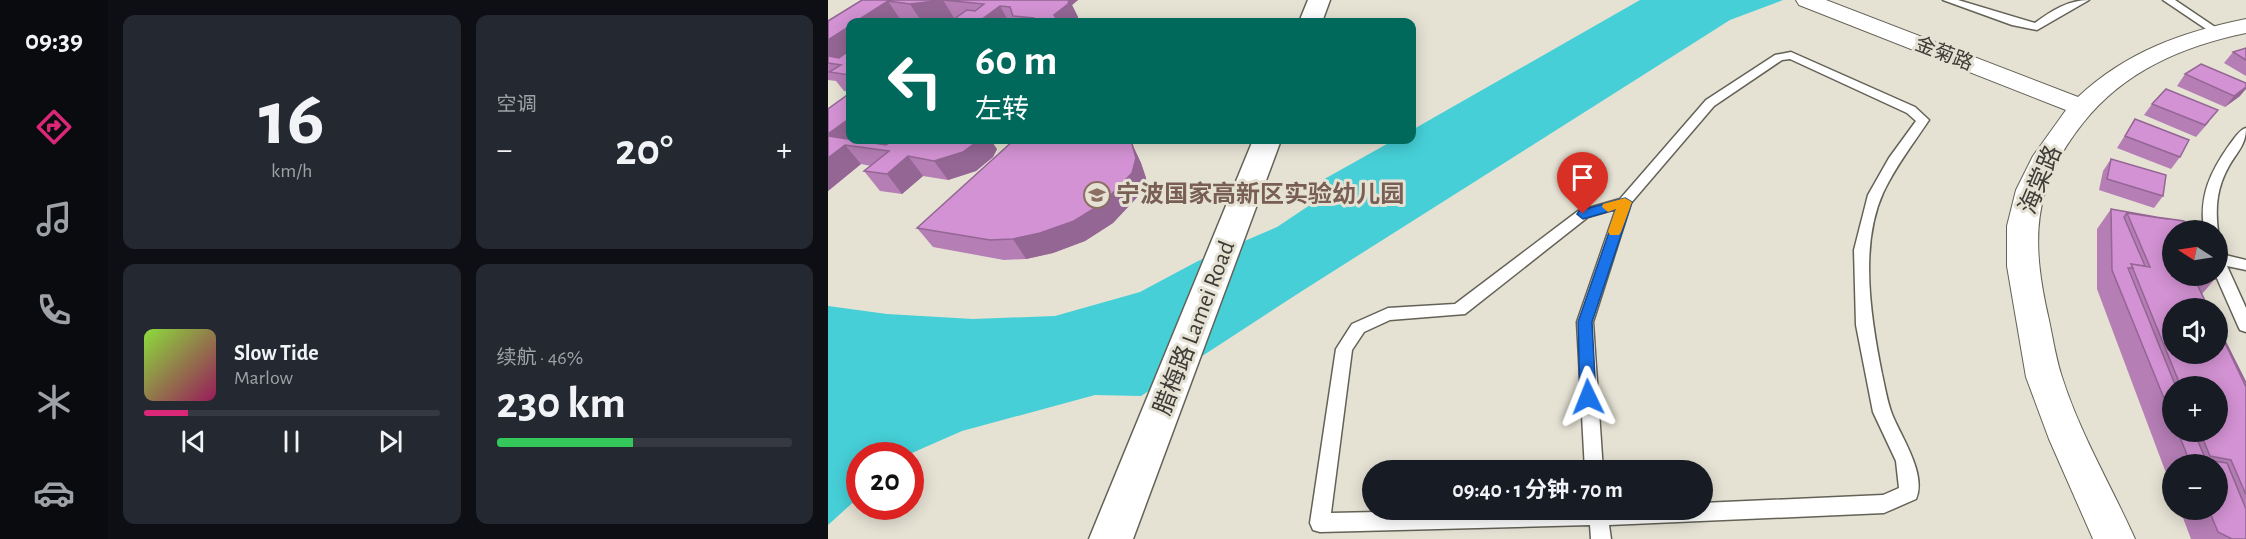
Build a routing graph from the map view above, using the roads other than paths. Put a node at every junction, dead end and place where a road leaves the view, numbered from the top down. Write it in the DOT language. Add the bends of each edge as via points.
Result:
graph roads {
  1 [pos="1319,0"];
  2 [pos="1808,0"];
  3 [pos="1948,0"];
  4 [pos="2084,0"];
  5 [pos="2168,0"];
  6 [pos="1312,18"];
  7 [pos="2246,26"];
  8 [pos="2216,31"];
  9 [pos="2080,107"];
  10 [pos="2246,132"];
  11 [pos="1266,144"];
  12 [pos="1625,202"];
  13 [pos="2209,220"];
  14 [pos="2228,261"];
  15 [pos="2246,265"];
  16 [pos="2228,284"];
  17 [pos="2246,326"];
  18 [pos="1593,460"];
  19 [pos="1713,509"];
  20 [pos="1403,520"];
  21 [pos="1599,520"];
  22 [pos="1111,539"];
  23 [pos="1601,539"];
  24 [pos="2114,539"];
  1 -- 6 [label="street"];
  2 -- 9 [label="street, 金菊路"];
  3 -- 4 [label="lane" via="2037,27"];
  5 -- 8 [label="lane"];
  7 -- 8 [label="street, 海棠路"];
  8 -- 9 [label="street, 海棠路" via="2164,48 2119,72"];
  9 -- 24 [label="street, 海棠路" via="2048,152 2024,209 2020,252 2044,376"];
  10 -- 13 [label="lane" via="2216,173"];
  11 -- 22 [label="street, 腊梅路 Lamei Road"];
  12 -- 18 [label="lane" via="1585,322"];
  12 -- 19 [label="lane" via="1710,103 1779,57 1791,55 1911,110 1923,120 1875,195 1861,250 1864,325 1882,412 1905,461 1909,493 1884,504"];
  12 -- 20 [label="lane" via="1583,214 1459,310 1388,314 1358,328 1344,350 1320,523"];
  14 -- 15 [label="lane"];
  16 -- 17 [label="lane"];
  21 -- 23 [label="lane"];
}
